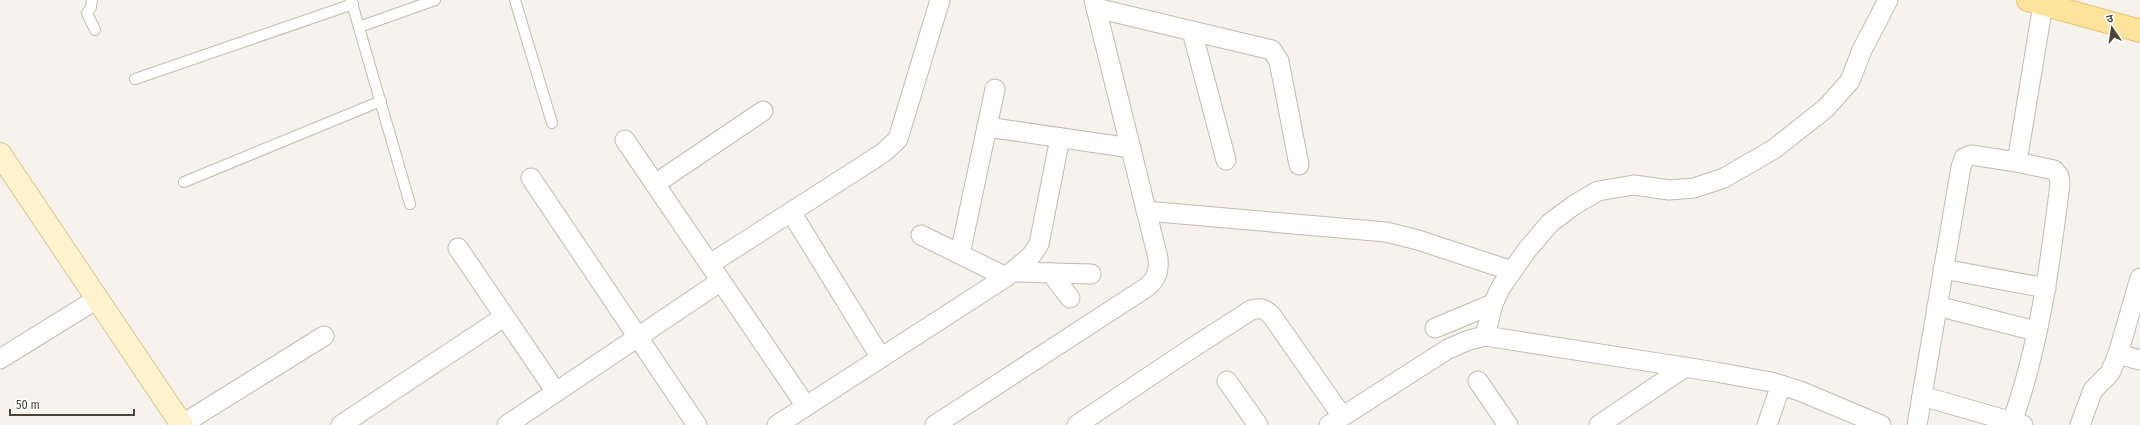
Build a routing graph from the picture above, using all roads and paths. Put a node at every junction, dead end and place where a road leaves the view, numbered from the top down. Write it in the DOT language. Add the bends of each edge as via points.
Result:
graph roads {
  1 [pos="92,0"];
  2 [pos="435,0"];
  3 [pos="515,0"];
  4 [pos="940,0"];
  5 [pos="1888,0"];
  6 [pos="352,2"];
  7 [pos="2036,2"];
  8 [pos="1095,4"];
  9 [pos="359,27"];
  10 [pos="95,30"];
  11 [pos="1192,31"];
  12 [pos="2140,31"];
  13 [pos="135,79"];
  14 [pos="995,88"];
  15 [pos="380,101"];
  16 [pos="763,111"];
  17 [pos="552,123"];
  18 [pos="987,127"];
  19 [pos="1060,138"];
  20 [pos="625,140"];
  21 [pos="1131,148"];
  22 [pos="0,154"];
  23 [pos="1226,160"];
  24 [pos="2017,162"];
  25 [pos="1299,165"];
  26 [pos="531,178"];
  27 [pos="184,182"];
  28 [pos="655,184"];
  29 [pos="410,204"];
  30 [pos="1146,211"];
  31 [pos="791,212"];
  32 [pos="921,236"];
  33 [pos="458,248"];
  34 [pos="960,254"];
  35 [pos="710,264"];
  36 [pos="1943,269"];
  37 [pos="1512,271"];
  38 [pos="1051,273"];
  39 [pos="1009,274"];
  40 [pos="1091,274"];
  41 [pos="2140,278"];
  42 [pos="721,280"];
  43 [pos="2046,288"];
  44 [pos="1070,298"];
  45 [pos="97,299"];
  46 [pos="1493,304"];
  47 [pos="1938,306"];
  48 [pos="504,317"];
  49 [pos="1435,328"];
  50 [pos="2036,331"];
  51 [pos="324,336"];
  52 [pos="1485,336"];
  53 [pos="638,337"];
  54 [pos="2118,354"];
  55 [pos="881,358"];
  56 [pos="0,359"];
  57 [pos="2140,360"];
  58 [pos="1685,367"];
  59 [pos="1227,381"];
  60 [pos="1478,381"];
  61 [pos="1781,385"];
  62 [pos="556,392"];
  63 [pos="1922,396"];
  64 [pos="806,406"];
  65 [pos="1852,419"];
  66 [pos="1336,421"];
  67 [pos="2016,424"];
  68 [pos="181,425"];
  69 [pos="341,425"];
  70 [pos="507,425"];
  71 [pos="697,425"];
  72 [pos="777,425"];
  73 [pos="934,425"];
  74 [pos="1077,425"];
  75 [pos="1258,425"];
  76 [pos="1508,425"];
  77 [pos="1599,425"];
  78 [pos="1767,425"];
  79 [pos="1881,425"];
  80 [pos="1917,425"];
  81 [pos="2080,425"];
  1 -- 10 [label="lane" via="92,7 87,13"];
  2 -- 9 [label="lane"];
  3 -- 17 [label="lane"];
  4 -- 31 [label="street" via="898,138 883,153"];
  5 -- 37 [label="street" via="1862,50 1850,81 1826,108 1774,149 1724,178 1694,188 1669,190 1634,185 1598,192 1574,205 1550,223"];
  6 -- 9 [label="lane"];
  6 -- 13 [label="lane"];
  7 -- 12 [label="main road"];
  7 -- 24 [label="street"];
  8 -- 11 [label="street"];
  8 -- 21 [label="street"];
  9 -- 15 [label="lane"];
  11 -- 23 [label="street"];
  11 -- 25 [label="street" via="1272,50 1279,61"];
  14 -- 18 [label="street"];
  15 -- 27 [label="lane"];
  15 -- 29 [label="lane"];
  16 -- 28 [label="street"];
  18 -- 19 [label="street"];
  18 -- 34 [label="street"];
  19 -- 21 [label="street"];
  19 -- 39 [label="street" via="1040,244 1031,256"];
  20 -- 28 [label="street"];
  21 -- 30 [label="street"];
  22 -- 45 [label="main road"];
  24 -- 36 [label="street" via="1971,155 1964,158"];
  24 -- 43 [label="street" via="2054,170 2059,176 2050,272"];
  26 -- 53 [label="street"];
  28 -- 35 [label="street"];
  30 -- 37 [label="street" via="1386,232"];
  30 -- 73 [label="street" via="1158,258 1156,279"];
  31 -- 35 [label="street"];
  31 -- 55 [label="street"];
  32 -- 34 [label="street"];
  33 -- 48 [label="street"];
  34 -- 39 [label="street"];
  35 -- 42 [label="street"];
  36 -- 43 [label="street"];
  36 -- 47 [label="street"];
  37 -- 46 [label="street"];
  38 -- 39 [label="street"];
  38 -- 40 [label="street"];
  38 -- 44 [label="street"];
  39 -- 55 [label="street"];
  41 -- 54 [label="street"];
  42 -- 53 [label="street"];
  42 -- 64 [label="street"];
  43 -- 50 [label="street"];
  45 -- 56 [label="street"];
  45 -- 68 [label="main road"];
  46 -- 49 [label="street"];
  46 -- 52 [label="street"];
  47 -- 50 [label="street"];
  47 -- 63 [label="street"];
  48 -- 62 [label="street"];
  48 -- 69 [label="street"];
  50 -- 67 [label="street"];
  51 -- 68 [label="street"];
  52 -- 58 [label="street"];
  52 -- 66 [label="street" via="1448,349"];
  53 -- 62 [label="street"];
  53 -- 71 [label="street"];
  54 -- 57 [label="street"];
  54 -- 81 [label="street" via="2110,373 2093,390"];
  55 -- 64 [label="street"];
  58 -- 61 [label="street"];
  58 -- 77 [label="street"];
  59 -- 75 [label="street"];
  60 -- 76 [label="street"];
  61 -- 65 [label="street" via="1800,391"];
  61 -- 78 [label="street"];
  62 -- 70 [label="street"];
  63 -- 67 [label="street"];
  63 -- 80 [label="street"];
  64 -- 72 [label="street"];
  65 -- 79 [label="street"];
  66 -- 74 [label="street" via="1272,316 1265,309 1259,308 1251,310"];
}
